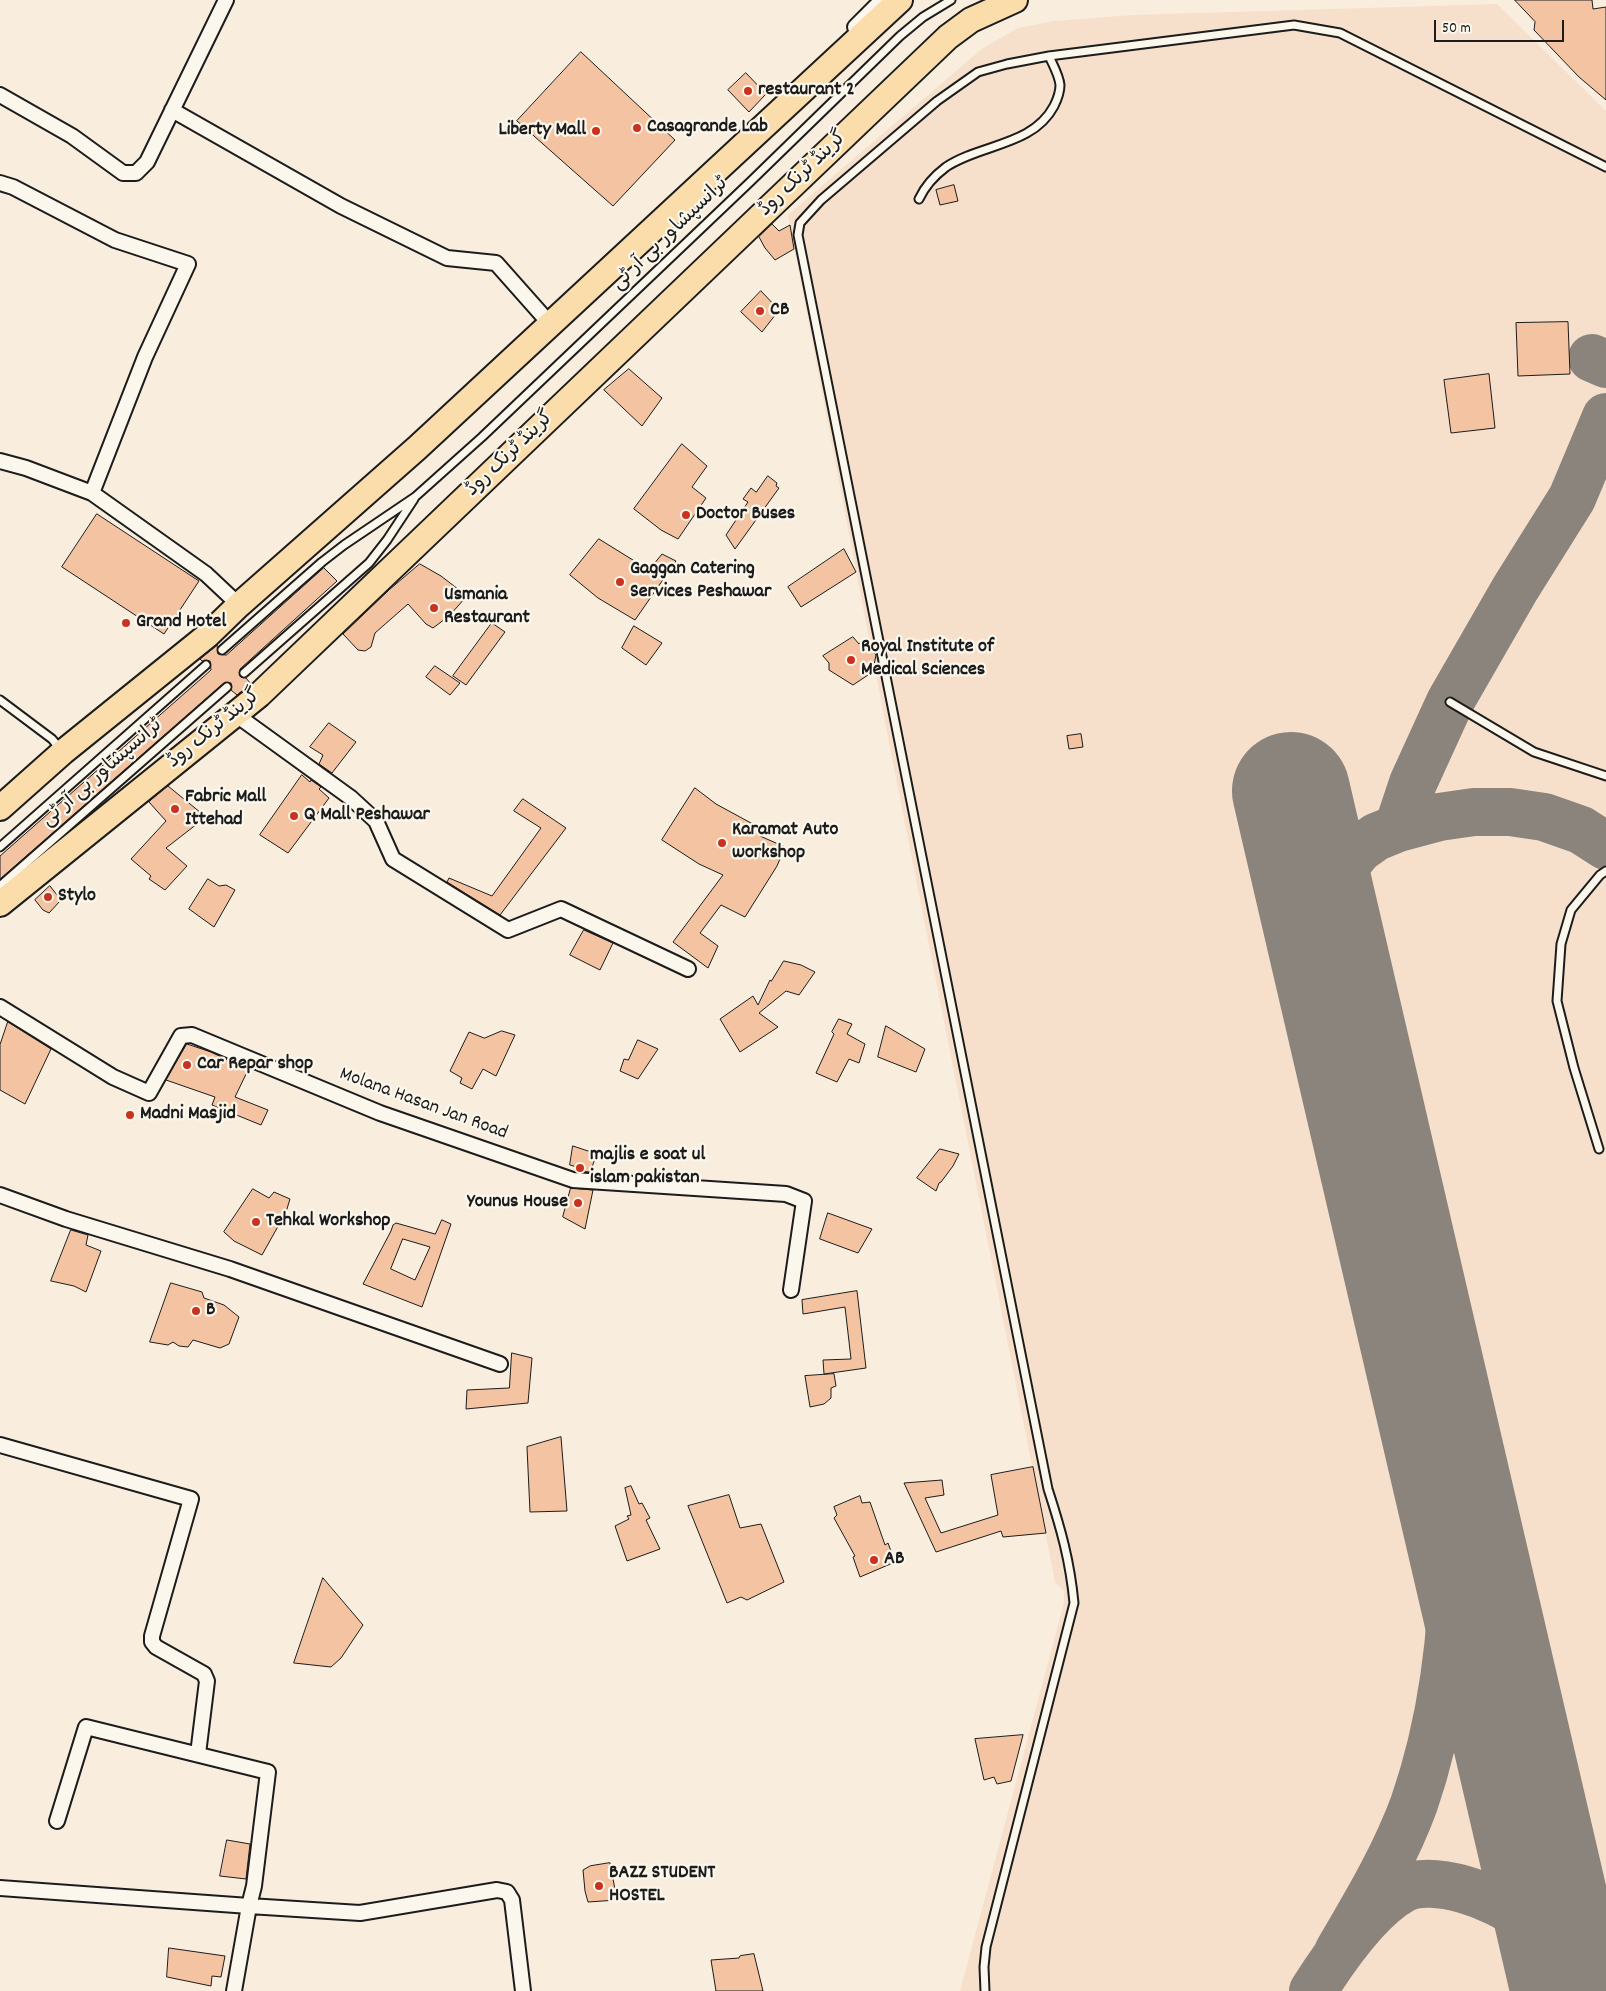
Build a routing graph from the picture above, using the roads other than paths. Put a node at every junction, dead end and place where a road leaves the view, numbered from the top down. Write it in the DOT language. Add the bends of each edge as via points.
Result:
graph roads {
  1 [pos="226,0"];
  2 [pos="882,0"];
  3 [pos="900,0"];
  4 [pos="951,0"];
  5 [pos="1015,0"];
  6 [pos="1050,56"];
  7 [pos="0,95"];
  8 [pos="172,110"];
  9 [pos="1606,166"];
  10 [pos="0,184"];
  11 [pos="919,199"];
  12 [pos="672,213"];
  13 [pos="551,325"];
  14 [pos="0,461"];
  15 [pos="92,493"];
  16 [pos="415,497"];
  17 [pos="239,605"];
  18 [pos="222,650"];
  19 [pos="206,665"];
  20 [pos="244,673"];
  21 [pos="227,687"];
  22 [pos="0,700"];
  23 [pos="1450,702"];
  24 [pos="235,714"];
  25 [pos="63,752"];
  26 [pos="1606,776"];
  27 [pos="0,808"];
  28 [pos="0,848"];
  29 [pos="1606,871"];
  30 [pos="0,886"];
  31 [pos="0,904"];
  32 [pos="688,969"];
  33 [pos="0,1007"];
  34 [pos="1599,1149"];
  35 [pos="0,1195"];
  36 [pos="791,1290"];
  37 [pos="500,1364"];
  38 [pos="0,1445"];
  39 [pos="198,1754"];
  40 [pos="57,1820"];
  41 [pos="0,1888"];
  42 [pos="248,1906"];
  43 [pos="234,1991"];
  44 [pos="523,1991"];
  45 [pos="985,1991"];
  1 -- 8 [label="street"];
  2 -- 12 [label="street"];
  3 -- 12 [label="highway"];
  4 -- 16 [label="lane, ٹرانسپشاور بی آر ٹی" via="900,36 482,437"];
  5 -- 24 [label="highway, گرینڈ ٹرنک روڈ" via="971,20 948,37 295,661"];
  6 -- 9 [label="lane" via="1294,25 1340,33"];
  6 -- 11 [label="lane" via="1060,86 1051,111 1038,127 946,167 932,179"];
  6 -- 45 [label="lane" via="978,72 937,101 821,200 800,223 798,235 1046,1479 1072,1577 1074,1603 986,1947"];
  7 -- 8 [label="street" via="72,136 124,173 136,173 147,162"];
  8 -- 13 [label="street" via="341,206 447,258 496,263"];
  10 -- 15 [label="street" via="13,187 115,240 188,264 145,357"];
  12 -- 13 [label="highway"];
  13 -- 17 [label="highway"];
  14 -- 15 [label="street"];
  15 -- 17 [label="street" via="206,574"];
  16 -- 18 [label="lane, ٹرانسپشاور بی آر ٹی" via="322,562"];
  16 -- 20 [label="lane, ٹرانسپشاور بی آر ٹی" via="369,563"];
  17 -- 25 [label="highway" via="208,635"];
  19 -- 28 [label="lane, ٹرانسپشاور بی آر ٹی"];
  21 -- 30 [label="lane, ٹرانسپشاور بی آر ٹی"];
  22 -- 25 [label="lane" via="52,738"];
  23 -- 26 [label="lane" via="1534,752"];
  24 -- 31 [label="highway, گرینڈ ٹرنک روڈ"];
  24 -- 32 [label="street" via="351,798 376,820 393,860 508,930 560,909"];
  25 -- 27 [label="highway"];
  29 -- 34 [label="lane" via="1571,910 1562,944 1557,1001"];
  33 -- 36 [label="street, Molana Hasan Jan Road" via="113,1076 149,1093 181,1036 192,1035 380,1113 574,1180 786,1194 804,1201"];
  35 -- 37 [label="street" via="230,1269"];
  38 -- 39 [label="street" via="191,1499 152,1642 204,1674 207,1681"];
  39 -- 40 [label="street" via="86,1728"];
  39 -- 42 [label="street" via="268,1772 254,1886"];
  41 -- 42 [label="street"];
  42 -- 43 [label="street"];
  42 -- 44 [label="street" via="360,1913 503,1890 512,1900"];
}
